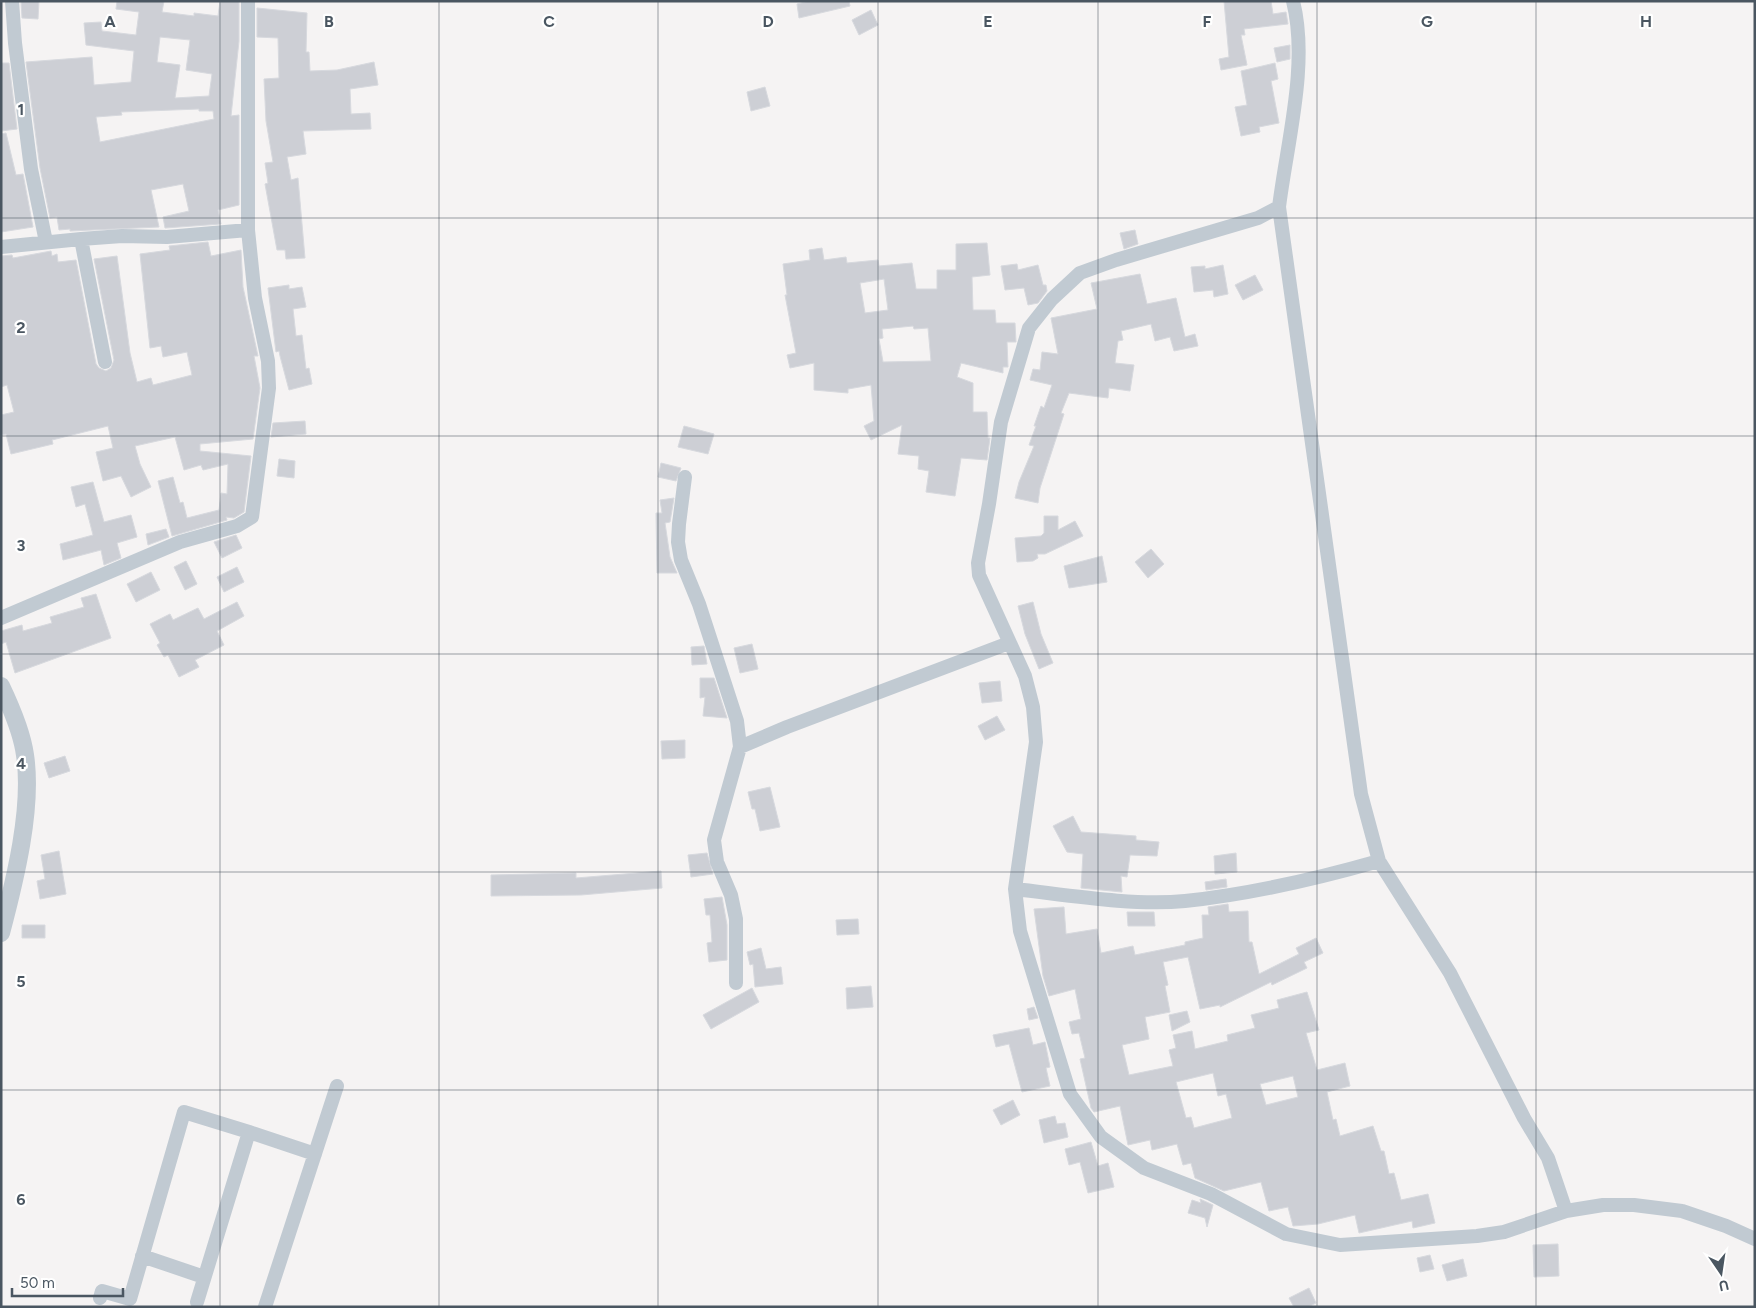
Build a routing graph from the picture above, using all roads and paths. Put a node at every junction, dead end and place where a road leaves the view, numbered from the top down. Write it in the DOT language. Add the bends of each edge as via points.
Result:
graph roads {
  1 [pos="12,1"];
  2 [pos="248,1"];
  3 [pos="1293,1"];
  4 [pos="1279,206"];
  5 [pos="248,230"];
  6 [pos="81,239"];
  7 [pos="46,242"];
  8 [pos="1,247"];
  9 [pos="105,362"];
  10 [pos="685,477"];
  11 [pos="1,618"];
  12 [pos="1009,643"];
  13 [pos="1,686"];
  14 [pos="740,748"];
  15 [pos="1379,861"];
  16 [pos="1015,889"];
  17 [pos="1,933"];
  18 [pos="736,983"];
  19 [pos="337,1086"];
  20 [pos="249,1132"];
  21 [pos="315,1154"];
  22 [pos="1566,1211"];
  23 [pos="1755,1239"];
  24 [pos="142,1256"];
  25 [pos="204,1277"];
  26 [pos="100,1298"];
  27 [pos="196,1302"];
  28 [pos="265,1307"];
  1 -- 7 [label="street" via="30,169"];
  2 -- 5 [label="street"];
  3 -- 4 [label="street" via="1300,58"];
  4 -- 12 [label="street" via="1258,218 1080,273 1028,328 1001,422 978,563 982,584"];
  4 -- 15 [label="street" via="1361,794"];
  5 -- 6 [label="street" via="167,238 122,236"];
  5 -- 11 [label="street" via="255,298 268,361 269,388 252,517 237,526 180,542"];
  6 -- 7 [label="street"];
  6 -- 9 [label="street"];
  7 -- 8 [label="street"];
  10 -- 14 [label="street" via="678,542 681,560 738,721"];
  12 -- 14 [label="street"];
  12 -- 16 [label="street" via="1025,676 1033,707 1036,742"];
  13 -- 17 [label="street" via="25,754 28,796"];
  14 -- 18 [label="street" via="714,840 717,862 731,895 736,919"];
  15 -- 16 [label="street" via="1312,880 1184,901 1122,900"];
  15 -- 22 [label="street" via="1450,973 1548,1158"];
  16 -- 22 [label="street" via="1020,931 1070,1094 1101,1137 1144,1168 1211,1194 1286,1234 1340,1245 1504,1232"];
  19 -- 21 [label="street"];
  20 -- 21 [label="street"];
  20 -- 24 [label="street" via="184,1112"];
  20 -- 25 [label="street"];
  21 -- 28 [label="street"];
  22 -- 23 [label="street" via="1604,1205 1682,1211"];
  24 -- 25 [label="street"];
  24 -- 26 [label="street" via="130,1299 102,1291"];
  25 -- 27 [label="street"];
}
